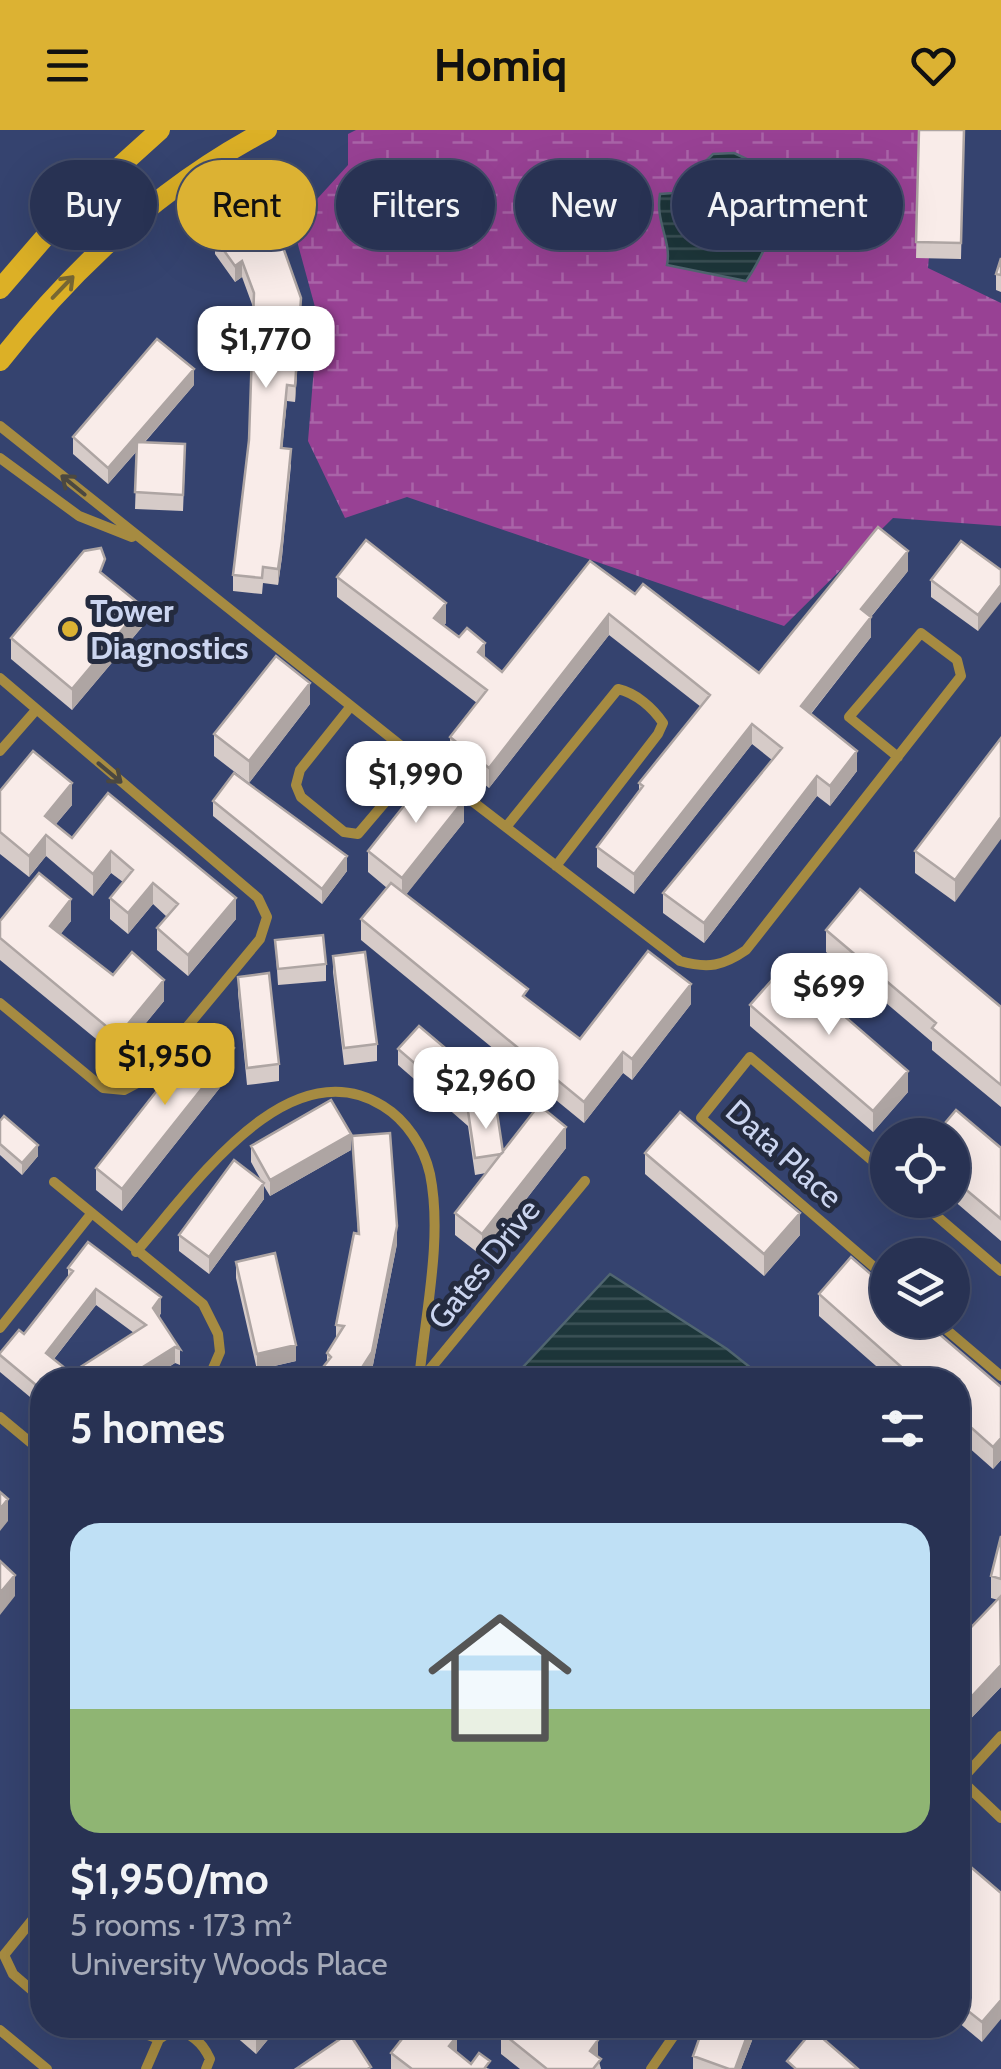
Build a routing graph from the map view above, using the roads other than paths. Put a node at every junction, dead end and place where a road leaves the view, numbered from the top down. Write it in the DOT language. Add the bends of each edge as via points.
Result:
graph roads {
  1 [pos="160,130"];
  2 [pos="266,130"];
  3 [pos="0,289"];
  4 [pos="0,361"];
  5 [pos="0,426"];
  6 [pos="0,458"];
  7 [pos="147,544"];
  8 [pos="0,678"];
  9 [pos="350,706"];
  10 [pos="36,710"];
  11 [pos="0,751"];
  12 [pos="898,757"];
  13 [pos="420,762"];
  14 [pos="506,826"];
  15 [pos="556,866"];
  16 [pos="0,1003"];
  17 [pos="870,1159"];
  18 [pos="585,1180"];
  19 [pos="54,1182"];
  20 [pos="91,1214"];
  21 [pos="939,1218"];
  22 [pos="136,1252"];
  23 [pos="870,1264"];
  24 [pos="1001,1270"];
  25 [pos="0,1328"];
  26 [pos="957,1338"];
  27 [pos="213,1368"];
  28 [pos="421,1368"];
  29 [pos="430,1368"];
  30 [pos="1001,1376"];
  31 [pos="0,1418"];
  32 [pos="30,1442"];
  33 [pos="1001,1736"];
  34 [pos="970,1770"];
  35 [pos="970,1789"];
  36 [pos="1001,1818"];
  37 [pos="30,1923"];
  38 [pos="30,1989"];
  39 [pos="0,2030"];
  40 [pos="194,2038"];
  41 [pos="672,2038"];
  42 [pos="159,2039"];
  43 [pos="47,2069"];
  44 [pos="146,2069"];
  45 [pos="206,2069"];
  46 [pos="651,2069"];
  1 -- 3 [label="main road" via="57,223"];
  4 -- 2 [label="main road, one-way" via="93,256 201,169"];
  7 -- 5 [label="street, one-way"];
  6 -- 7 [label="street" via="80,516"];
  7 -- 9 [label="street"];
  8 -- 10 [label="street"];
  9 -- 13 [label="street"];
  9 -- 13 [label="street" via="300,770 300,797 344,832 358,834"];
  10 -- 11 [label="street"];
  10 -- 16 [label="street, one-way" via="258,898 267,917 260,940 143,1080 124,1090 103,1088"];
  12 -- 12 [label="street" via="962,676 957,660 921,633 850,717"];
  12 -- 15 [label="street" via="746,950 725,965 680,962"];
  13 -- 14 [label="street"];
  14 -- 15 [label="street"];
  14 -- 15 [label="street" via="618,689 655,712 663,723 658,734"];
  17 -- 23 [label="street, Data Place" via="750,1058 701,1118"];
  18 -- 29 [label="street, Gates Drive"];
  19 -- 20 [label="street"];
  20 -- 22 [label="street"];
  20 -- 25 [label="street"];
  21 -- 24 [label="street"];
  22 -- 27 [label="street" via="203,1304 218,1334"];
  22 -- 28 [label="street" via="241,1132 316,1092 368,1096 396,1113 429,1171 434,1212"];
  26 -- 30 [label="street"];
  31 -- 32 [label="street"];
  33 -- 34 [label="street"];
  35 -- 36 [label="street"];
  37 -- 38 [label="street" via="4,1955"];
  39 -- 43 [label="street"];
  40 -- 45 [label="street" via="210,2059"];
  41 -- 46 [label="street"];
  42 -- 44 [label="street"];
}
